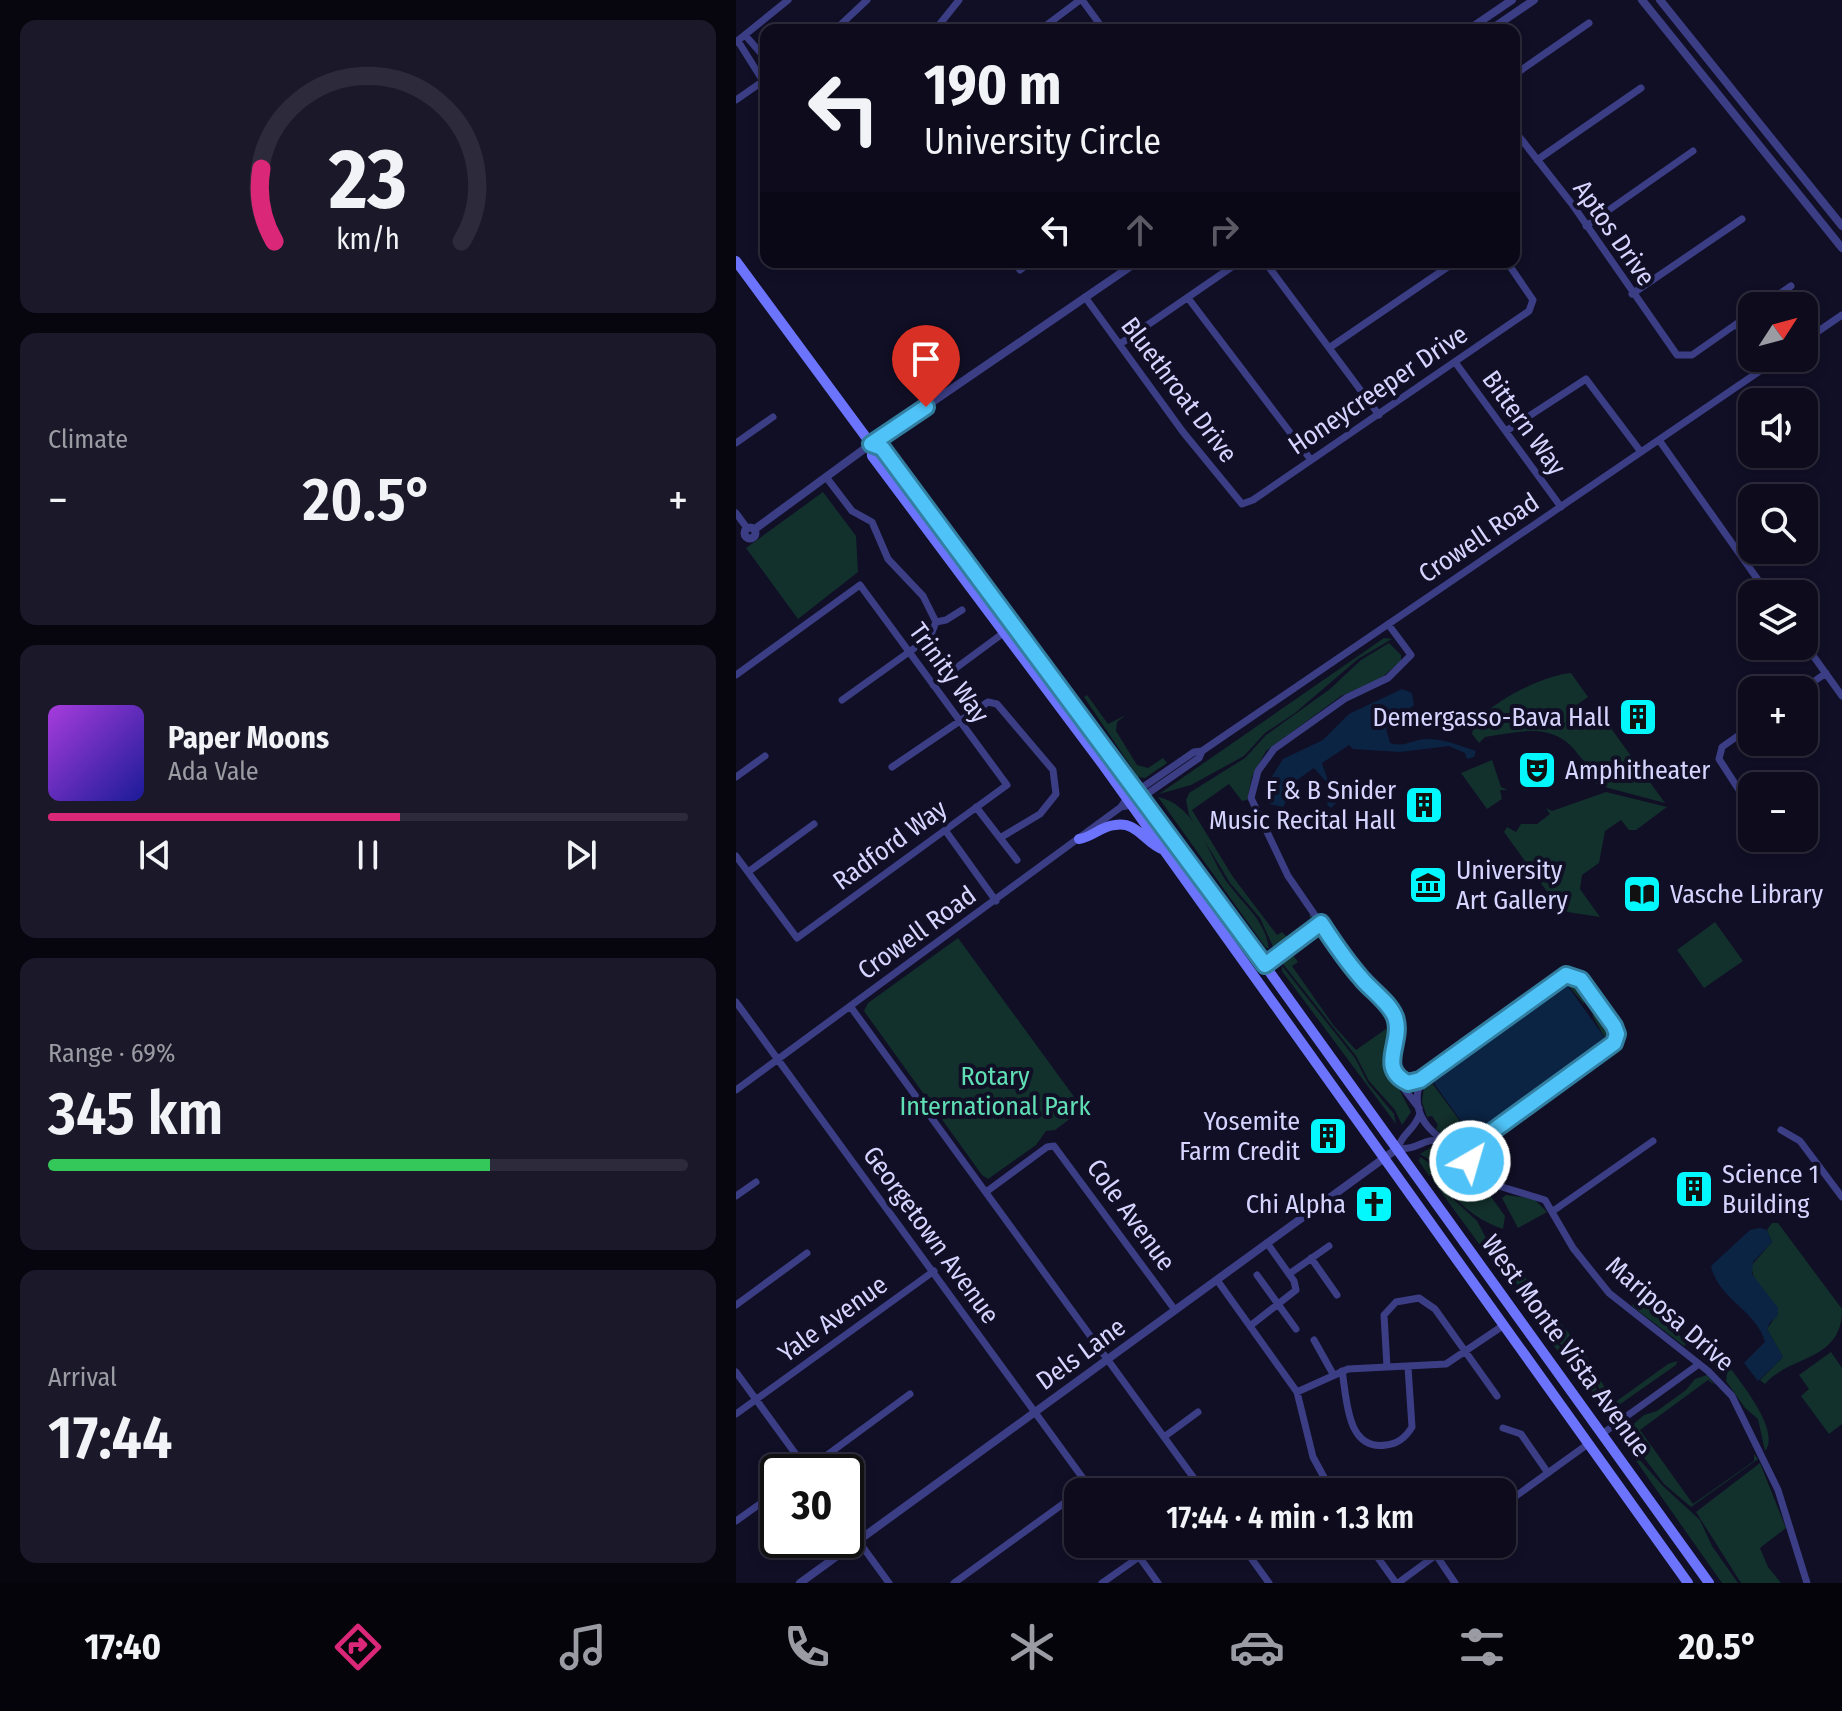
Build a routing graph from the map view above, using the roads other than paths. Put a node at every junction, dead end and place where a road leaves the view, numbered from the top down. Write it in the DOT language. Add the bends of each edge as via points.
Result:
graph roads {
  1 [pos="788,0"];
  2 [pos="867,0"];
  3 [pos="959,0"];
  4 [pos="1081,0"];
  5 [pos="1512,0"];
  6 [pos="1534,0"];
  7 [pos="1642,0"];
  8 [pos="1660,0"];
  9 [pos="1668,0"];
  10 [pos="1672,15"];
  11 [pos="1589,23"];
  12 [pos="844,24"];
  13 [pos="940,24"];
  14 [pos="1046,24"];
  15 [pos="1099,24"];
  16 [pos="1477,24"];
  17 [pos="1499,24"];
  18 [pos="736,29"];
  19 [pos="740,39"];
  20 [pos="760,54"];
  21 [pos="1520,71"];
  22 [pos="760,72"];
  23 [pos="760,83"];
  24 [pos="1641,88"];
  25 [pos="736,100"];
  26 [pos="1520,138"];
  27 [pos="1693,151"];
  28 [pos="1537,160"];
  29 [pos="1742,219"];
  30 [pos="1586,226"];
  31 [pos="1842,226"];
  32 [pos="1842,248"];
  33 [pos="736,261"];
  34 [pos="1128,268"];
  35 [pos="1230,268"];
  36 [pos="1269,268"];
  37 [pos="1446,268"];
  38 [pos="1511,268"];
  39 [pos="1791,286"];
  40 [pos="1782,292"];
  41 [pos="1632,294"];
  42 [pos="1085,297"];
  43 [pos="1188,298"];
  44 [pos="1842,315"];
  45 [pos="1736,324"];
  46 [pos="1738,327"];
  47 [pos="1818,331"];
  48 [pos="1120,344"];
  49 [pos="1329,348"];
  50 [pos="1455,362"];
  51 [pos="1759,372"];
  52 [pos="1379,415"];
  53 [pos="773,417"];
  54 [pos="1506,431"];
  55 [pos="1659,440"];
  56 [pos="736,443"];
  57 [pos="871,444"];
  58 [pos="1641,452"];
  59 [pos="1311,460"];
  60 [pos="826,477"];
  61 [pos="1242,504"];
  62 [pos="1561,507"];
  63 [pos="736,513"];
  64 [pos="749,531"];
  65 [pos="736,543"];
  66 [pos="1758,580"];
  67 [pos="962,610"];
  68 [pos="936,622"];
  69 [pos="1388,624"];
  70 [pos="1002,634"];
  71 [pos="909,652"];
  72 [pos="1816,660"];
  73 [pos="1826,673"];
  74 [pos="736,675"];
  75 [pos="1818,679"];
  76 [pos="933,685"];
  77 [pos="1842,696"];
  78 [pos="842,700"];
  79 [pos="958,719"];
  80 [pos="1738,736"];
  81 [pos="765,756"];
  82 [pos="892,767"];
  83 [pos="736,777"];
  84 [pos="1007,785"];
  85 [pos="1738,791"];
  86 [pos="1131,800"];
  87 [pos="976,807"];
  88 [pos="814,824"];
  89 [pos="945,830"];
  90 [pos="1000,838"];
  91 [pos="1079,839"];
  92 [pos="1164,850"];
  93 [pos="736,856"];
  94 [pos="1017,860"];
  95 [pos="748,872"];
  96 [pos="996,901"];
  97 [pos="1321,923"];
  98 [pos="1265,965"];
  99 [pos="736,1002"];
  100 [pos="850,1006"];
  101 [pos="778,1059"];
  102 [pos="1394,1073"];
  103 [pos="1423,1078"];
  104 [pos="736,1090"];
  105 [pos="1420,1110"];
  106 [pos="1781,1130"];
  107 [pos="1653,1141"];
  108 [pos="1446,1142"];
  109 [pos="1478,1142"];
  110 [pos="1398,1148"];
  111 [pos="1384,1157"];
  112 [pos="1473,1167"];
  113 [pos="756,1182"];
  114 [pos="986,1192"];
  115 [pos="736,1196"];
  116 [pos="1842,1197"];
  117 [pos="1553,1211"];
  118 [pos="1267,1243"];
  119 [pos="1329,1246"];
  120 [pos="807,1253"];
  121 [pos="1311,1258"];
  122 [pos="934,1271"];
  123 [pos="1289,1274"];
  124 [pos="1257,1275"];
  125 [pos="1217,1280"];
  126 [pos="1337,1295"];
  127 [pos="736,1305"];
  128 [pos="1279,1306"];
  129 [pos="1175,1310"];
  130 [pos="1504,1325"];
  131 [pos="1250,1326"];
  132 [pos="1296,1329"];
  133 [pos="1314,1340"];
  134 [pos="1465,1352"];
  135 [pos="1108,1359"];
  136 [pos="1699,1364"];
  137 [pos="1387,1367"];
  138 [pos="1408,1367"];
  139 [pos="736,1372"];
  140 [pos="1338,1372"];
  141 [pos="1297,1392"];
  142 [pos="910,1394"];
  143 [pos="1497,1396"];
  144 [pos="756,1400"];
  145 [pos="1035,1412"];
  146 [pos="1198,1412"];
  147 [pos="736,1414"];
  148 [pos="1503,1428"];
  149 [pos="1602,1434"];
  150 [pos="1164,1437"];
  151 [pos="1588,1444"];
  152 [pos="794,1454"];
  153 [pos="829,1454"];
  154 [pos="1548,1473"];
  155 [pos="1082,1478"];
  156 [pos="1194,1478"];
  157 [pos="1324,1478"];
  158 [pos="1516,1496"];
  159 [pos="1064,1503"];
  160 [pos="760,1504"];
  161 [pos="736,1521"];
  162 [pos="864,1537"];
  163 [pos="864,1549"];
  164 [pos="835,1558"];
  165 [pos="1138,1558"];
  166 [pos="1140,1558"];
  167 [pos="1251,1558"];
  168 [pos="1378,1558"];
  169 [pos="1432,1558"];
  170 [pos="1438,1558"];
  171 [pos="800,1583"];
  172 [pos="889,1583"];
  173 [pos="954,1583"];
  174 [pos="1102,1583"];
  175 [pos="1158,1583"];
  176 [pos="1269,1583"];
  177 [pos="1397,1583"];
  178 [pos="1455,1583"];
  179 [pos="1688,1583"];
  180 [pos="1709,1583"];
  181 [pos="1807,1583"];
  1 -- 19 [label="street"];
  2 -- 12 [label="street"];
  3 -- 13 [label="street"];
  4 -- 14 [label="street"];
  4 -- 15 [label="street"];
  5 -- 16 [label="street"];
  6 -- 17 [label="street"];
  7 -- 32 [label="street"];
  8 -- 10 [label="street"];
  9 -- 10 [label="street"];
  10 -- 31 [label="street"];
  11 -- 21 [label="street"];
  18 -- 19 [label="street"];
  19 -- 20 [label="street"];
  19 -- 22 [label="street"];
  23 -- 25 [label="street"];
  24 -- 28 [label="street"];
  26 -- 28 [label="street, Aptos Drive"];
  27 -- 30 [label="street"];
  28 -- 30 [label="street, Aptos Drive"];
  29 -- 41 [label="street"];
  30 -- 41 [label="street, Aptos Drive"];
  33 -- 57 [label="main road, West Monte Vista Avenue"];
  34 -- 42 [label="street"];
  35 -- 43 [label="street"];
  36 -- 49 [label="street"];
  37 -- 49 [label="street"];
  38 -- 50 [label="street, Honeycreeper Drive" via="1533,304 1529,311"];
  39 -- 40 [label="street"];
  41 -- 45 [label="street, Aptos Drive" via="1682,357"];
  42 -- 48 [label="street, Bluethroat Drive"];
  42 -- 57 [label="street"];
  43 -- 48 [label="street"];
  43 -- 59 [label="street"];
  44 -- 47 [label="street"];
  45 -- 46 [label="street"];
  48 -- 61 [label="street, Bluethroat Drive"];
  49 -- 52 [label="street"];
  50 -- 52 [label="street, Honeycreeper Drive"];
  50 -- 54 [label="street, Bittern Way"];
  51 -- 55 [label="street, Crowell Road"];
  52 -- 59 [label="street, Honeycreeper Drive"];
  53 -- 56 [label="street"];
  54 -- 58 [label="street" via="1586,379"];
  54 -- 62 [label="street, Bittern Way"];
  55 -- 58 [label="street, Crowell Road"];
  55 -- 66 [label="street"];
  57 -- 60 [label="street"];
  57 -- 70 [label="main road, West Monte Vista Avenue" via="872,456"];
  57 -- 86 [label="main road, West Monte Vista Avenue" via="882,448"];
  58 -- 62 [label="street, Crowell Road"];
  59 -- 61 [label="street, Honeycreeper Drive"];
  60 -- 64 [label="street"];
  60 -- 68 [label="street" via="852,511 872,522 888,559 923,596"];
  62 -- 69 [label="street, Crowell Road"];
  63 -- 64 [label="street"];
  64 -- 65 [label="street"];
  67 -- 68 [label="street"];
  68 -- 71 [label="street" via="930,637"];
  69 -- 86 [label="street, Crowell Road"];
  69 -- 97 [label="street" via="1411,655 1388,678 1346,698 1282,743 1254,779 1251,798 1276,856"];
  70 -- 76 [label="street"];
  70 -- 86 [label="main road, West Monte Vista Avenue"];
  71 -- 74 [label="street, Trinity Way" via="860,585"];
  71 -- 76 [label="street, Trinity Way"];
  71 -- 78 [label="street"];
  72 -- 73 [label="street"];
  73 -- 75 [label="street"];
  73 -- 77 [label="street"];
  76 -- 79 [label="street, Trinity Way"];
  79 -- 82 [label="street"];
  79 -- 84 [label="street, Trinity Way"];
  79 -- 90 [label="street" via="988,702 997,704 1056,778 1056,794 1046,809"];
  80 -- 85 [label="street" via="1719,756"];
  81 -- 83 [label="street"];
  84 -- 87 [label="street, Radford Way"];
  86 -- 91 [label="street, Crowell Road"];
  86 -- 92 [label="main road, West Monte Vista Avenue"];
  86 -- 98 [label="main road, West Monte Vista Avenue"];
  87 -- 89 [label="street, Radford Way"];
  87 -- 90 [label="street"];
  88 -- 95 [label="street"];
  89 -- 95 [label="street, Radford Way" via="797,938"];
  89 -- 96 [label="street"];
  90 -- 94 [label="street"];
  91 -- 92 [label="main road" via="1123,824"];
  91 -- 96 [label="street, Crowell Road"];
  92 -- 111 [label="main road, West Monte Vista Avenue"];
  93 -- 95 [label="street"];
  96 -- 100 [label="street, Crowell Road"];
  97 -- 98 [label="street"];
  97 -- 102 [label="street" via="1393,1014"];
  98 -- 110 [label="main road, West Monte Vista Avenue"];
  99 -- 101 [label="street, Georgetown Avenue"];
  100 -- 101 [label="street, Crowell Road"];
  100 -- 114 [label="street"];
  101 -- 104 [label="street, Crowell Road"];
  101 -- 122 [label="street, Georgetown Avenue"];
  102 -- 103 [label="street" via="1408,1083"];
  102 -- 105 [label="street"];
  103 -- 105 [label="street"];
  103 -- 109 [label="street" via="1561,978 1572,975 1581,980 1616,1028 1615,1041"];
  105 -- 108 [label="street" via="1429,1128"];
  105 -- 110 [label="street"];
  106 -- 116 [label="street" via="1800,1141"];
  107 -- 117 [label="street"];
  108 -- 109 [label="street"];
  108 -- 110 [label="street" via="1430,1139 1411,1150"];
  108 -- 112 [label="street"];
  109 -- 112 [label="street" via="1468,1156"];
  110 -- 111 [label="street, Dels Lane"];
  110 -- 149 [label="main road, West Monte Vista Avenue"];
  111 -- 118 [label="street, Dels Lane"];
  111 -- 130 [label="main road, West Monte Vista Avenue"];
  112 -- 117 [label="street" via="1495,1186 1538,1195"];
  113 -- 115 [label="street"];
  114 -- 129 [label="street, Cole Avenue" via="1053,1145"];
  114 -- 135 [label="street"];
  117 -- 136 [label="street, Mariposa Drive" via="1604,1288"];
  118 -- 123 [label="street"];
  118 -- 125 [label="street, Dels Lane"];
  119 -- 121 [label="street"];
  120 -- 127 [label="street"];
  121 -- 123 [label="street"];
  121 -- 126 [label="street"];
  122 -- 144 [label="street, Yale Avenue"];
  122 -- 145 [label="street, Georgetown Avenue"];
  123 -- 128 [label="street" via="1295,1291"];
  124 -- 128 [label="street"];
  125 -- 129 [label="street, Dels Lane"];
  125 -- 131 [label="street"];
  128 -- 131 [label="street"];
  128 -- 132 [label="street"];
  129 -- 135 [label="street, Dels Lane"];
  130 -- 134 [label="street"];
  130 -- 151 [label="main road, West Monte Vista Avenue"];
  131 -- 141 [label="street"];
  133 -- 140 [label="street"];
  134 -- 137 [label="street" via="1432,1306 1408,1298 1392,1305 1383,1320"];
  134 -- 138 [label="street" via="1439,1366"];
  134 -- 143 [label="street"];
  135 -- 145 [label="street, Dels Lane"];
  135 -- 150 [label="street"];
  136 -- 149 [label="street"];
  136 -- 181 [label="street, Mariposa Drive" via="1728,1390 1745,1420 1778,1490"];
  137 -- 138 [label="street"];
  137 -- 140 [label="street"];
  138 -- 140 [label="street" via="1412,1427 1401,1440 1383,1446 1362,1439 1353,1428"];
  139 -- 144 [label="street"];
  140 -- 141 [label="street"];
  141 -- 157 [label="street" via="1313,1457"];
  142 -- 153 [label="street"];
  144 -- 147 [label="street, Yale Avenue"];
  144 -- 152 [label="street"];
  145 -- 155 [label="street, Georgetown Avenue"];
  145 -- 162 [label="street, Dels Lane"];
  146 -- 150 [label="street"];
  148 -- 154 [label="street" via="1521,1434"];
  149 -- 180 [label="main road, West Monte Vista Avenue"];
  150 -- 156 [label="street"];
  151 -- 154 [label="street"];
  151 -- 179 [label="main road, West Monte Vista Avenue"];
  154 -- 158 [label="street"];
  159 -- 173 [label="street"];
  160 -- 161 [label="street"];
  163 -- 172 [label="street"];
  164 -- 171 [label="street, Dels Lane"];
  165 -- 174 [label="street"];
  166 -- 175 [label="street"];
  167 -- 176 [label="street"];
  168 -- 177 [label="street"];
  169 -- 177 [label="street"];
  170 -- 178 [label="street"];
}
